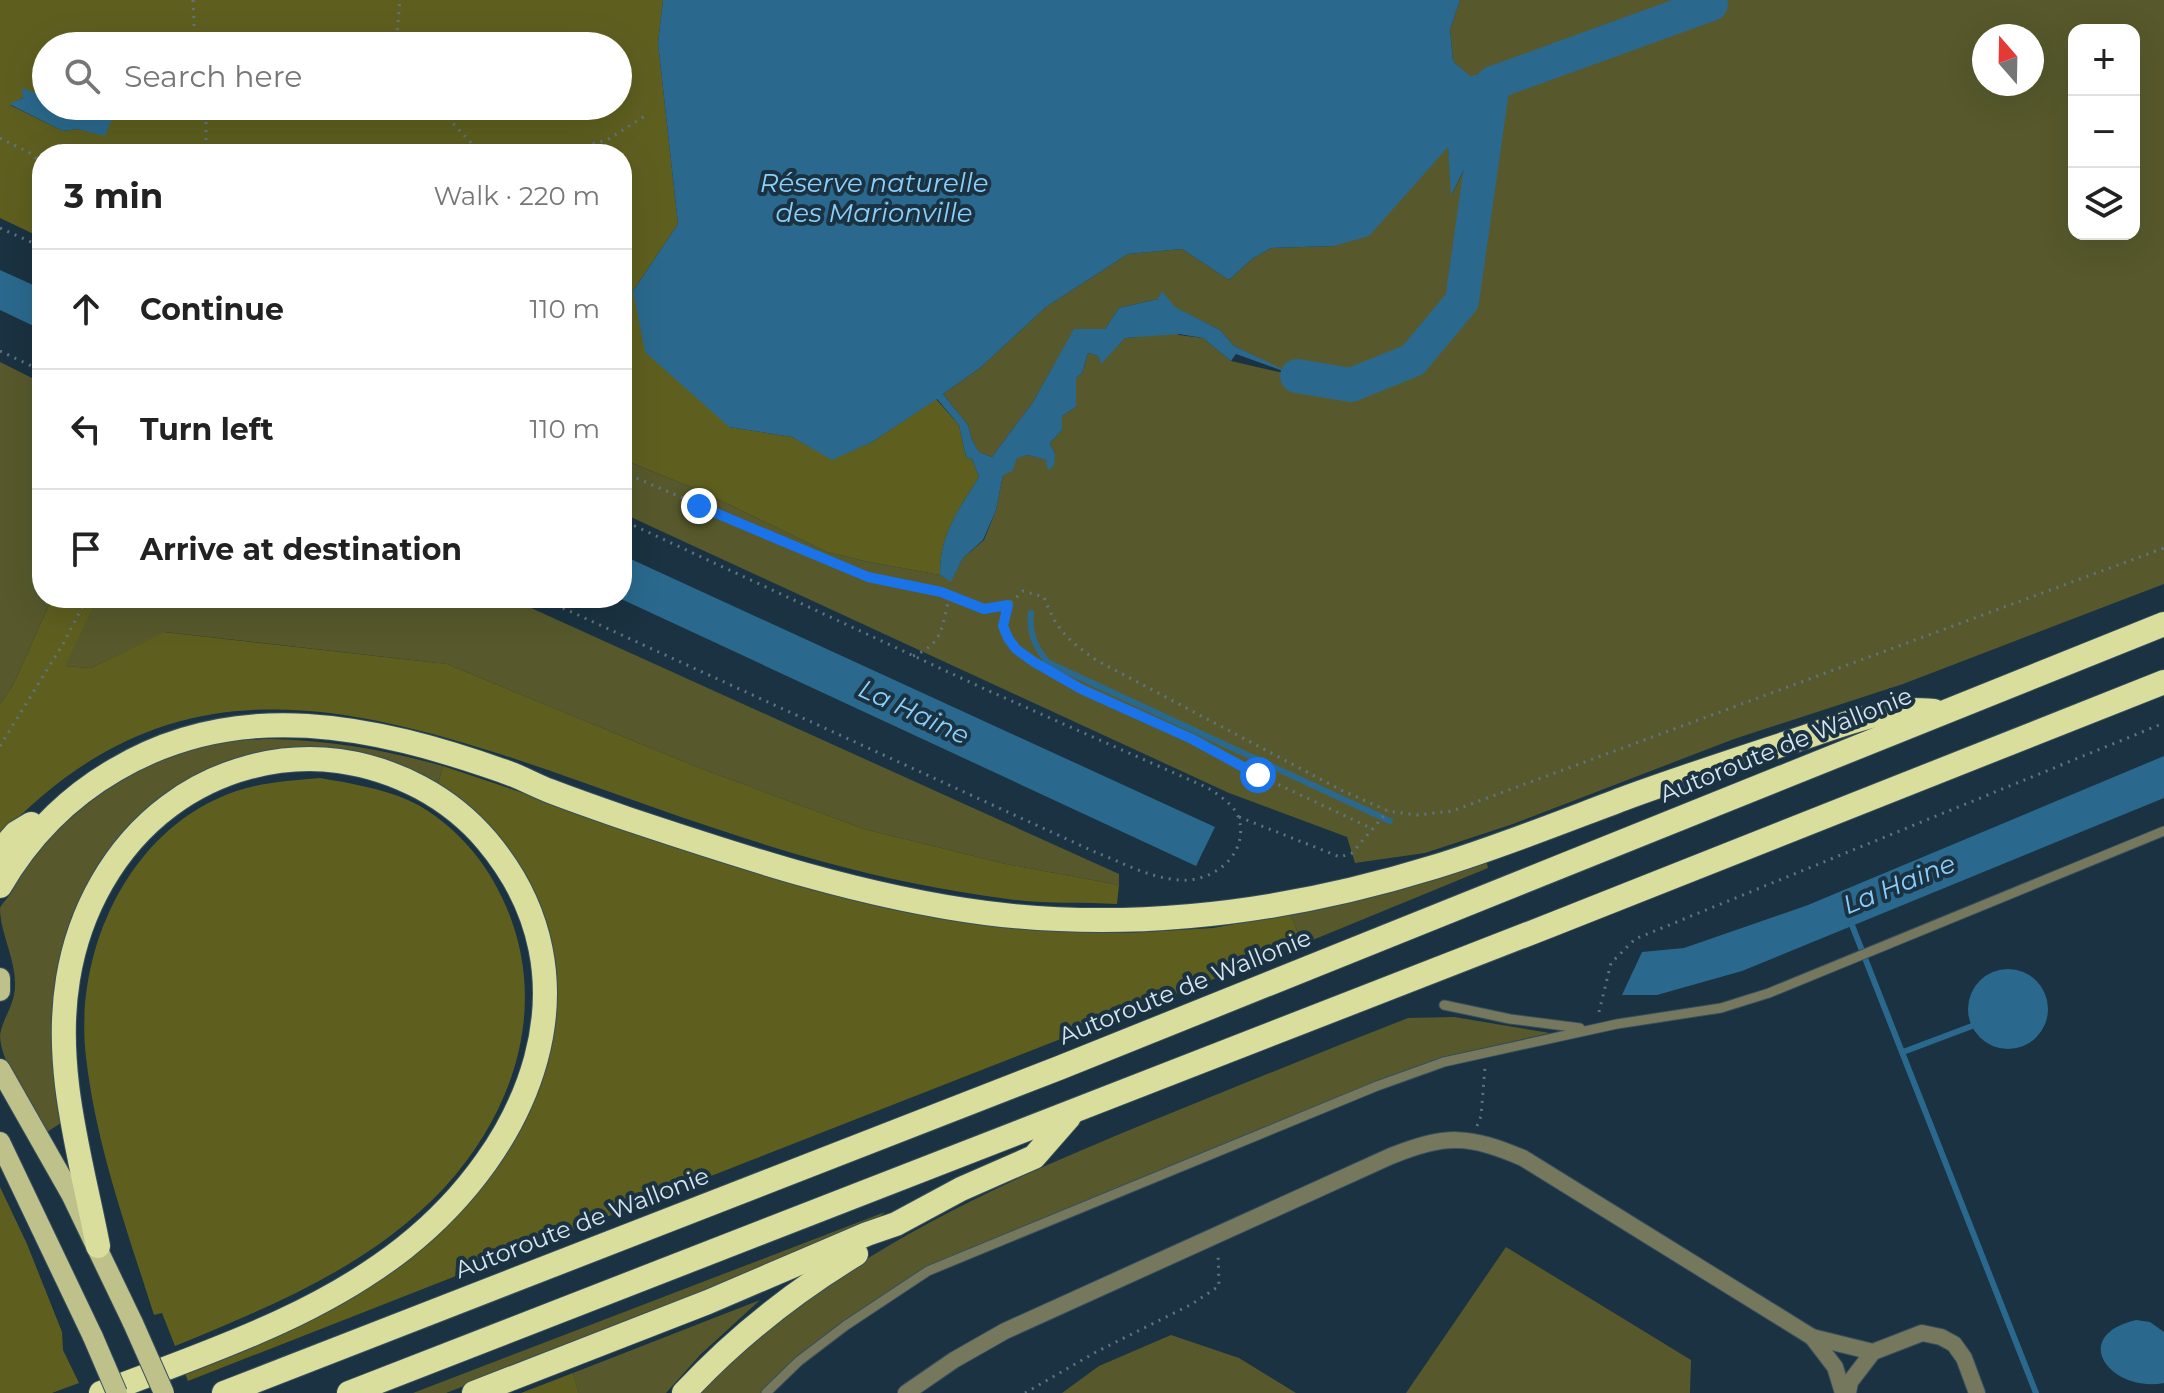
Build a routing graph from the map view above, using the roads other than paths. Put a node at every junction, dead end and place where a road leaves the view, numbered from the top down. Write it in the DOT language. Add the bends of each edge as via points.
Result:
graph roads {
  1 [pos="2164,624"];
  2 [pos="2164,682"];
  3 [pos="1948,711"];
  4 [pos="74,799"];
  5 [pos="2164,831"];
  6 [pos="0,851"];
  7 [pos="0,886"];
  8 [pos="0,978"];
  9 [pos="0,991"];
  10 [pos="1444,1005"];
  11 [pos="1595,1029"];
  12 [pos="0,1069"];
  13 [pos="1073,1113"];
  14 [pos="0,1142"];
  15 [pos="896,1224"];
  16 [pos="98,1246"];
  17 [pos="1812,1337"];
  18 [pos="1873,1352"];
  19 [pos="101,1393"];
  20 [pos="117,1393"];
  21 [pos="164,1393"];
  22 [pos="224,1393"];
  23 [pos="349,1393"];
  24 [pos="474,1393"];
  25 [pos="684,1393"];
  26 [pos="766,1393"];
  27 [pos="906,1393"];
  28 [pos="1845,1393"];
  29 [pos="1977,1393"];
  1 -- 3 [label="highway, Autoroute de Wallonie"];
  2 -- 13 [label="highway"];
  3 -- 4 [label="highway" via="1896,710 1678,779 1381,883 1182,918 1034,918 848,886 637,822 444,752 342,729 272,724 200,734 133,759"];
  3 -- 22 [label="highway, Autoroute de Wallonie" via="1059,1068"];
  4 -- 6 [label="highway" via="16,833"];
  4 -- 7 [label="highway" via="28,842"];
  5 -- 11 [label="lane" via="1769,993 1721,1008"];
  8 -- 9 [label="main road"];
  10 -- 11 [label="lane"];
  11 -- 26 [label="lane" via="1444,1062 1377,1086 928,1271 845,1326"];
  12 -- 16 [label="main road"];
  13 -- 15 [label="highway" via="1034,1157"];
  13 -- 23 [label="highway"];
  14 -- 20 [label="main road, bridge"];
  15 -- 24 [label="highway"];
  15 -- 25 [label="highway" via="743,1335"];
  16 -- 19 [label="highway" via="68,1096 64,1015 70,967 88,909 132,839 174,802 212,780 258,765 305,759 389,774 446,803 476,827 519,887 542,963 543,1015 534,1069 500,1144 445,1211 378,1267 272,1326"];
  16 -- 21 [label="main road, bridge"];
  17 -- 18 [label="street"];
  17 -- 27 [label="street" via="1523,1158 1469,1139 1445,1139 1423,1144 1005,1331"];
  17 -- 28 [label="street" via="1835,1367"];
  18 -- 28 [label="street"];
  18 -- 29 [label="street" via="1922,1333 1941,1337 1964,1358"];
}
